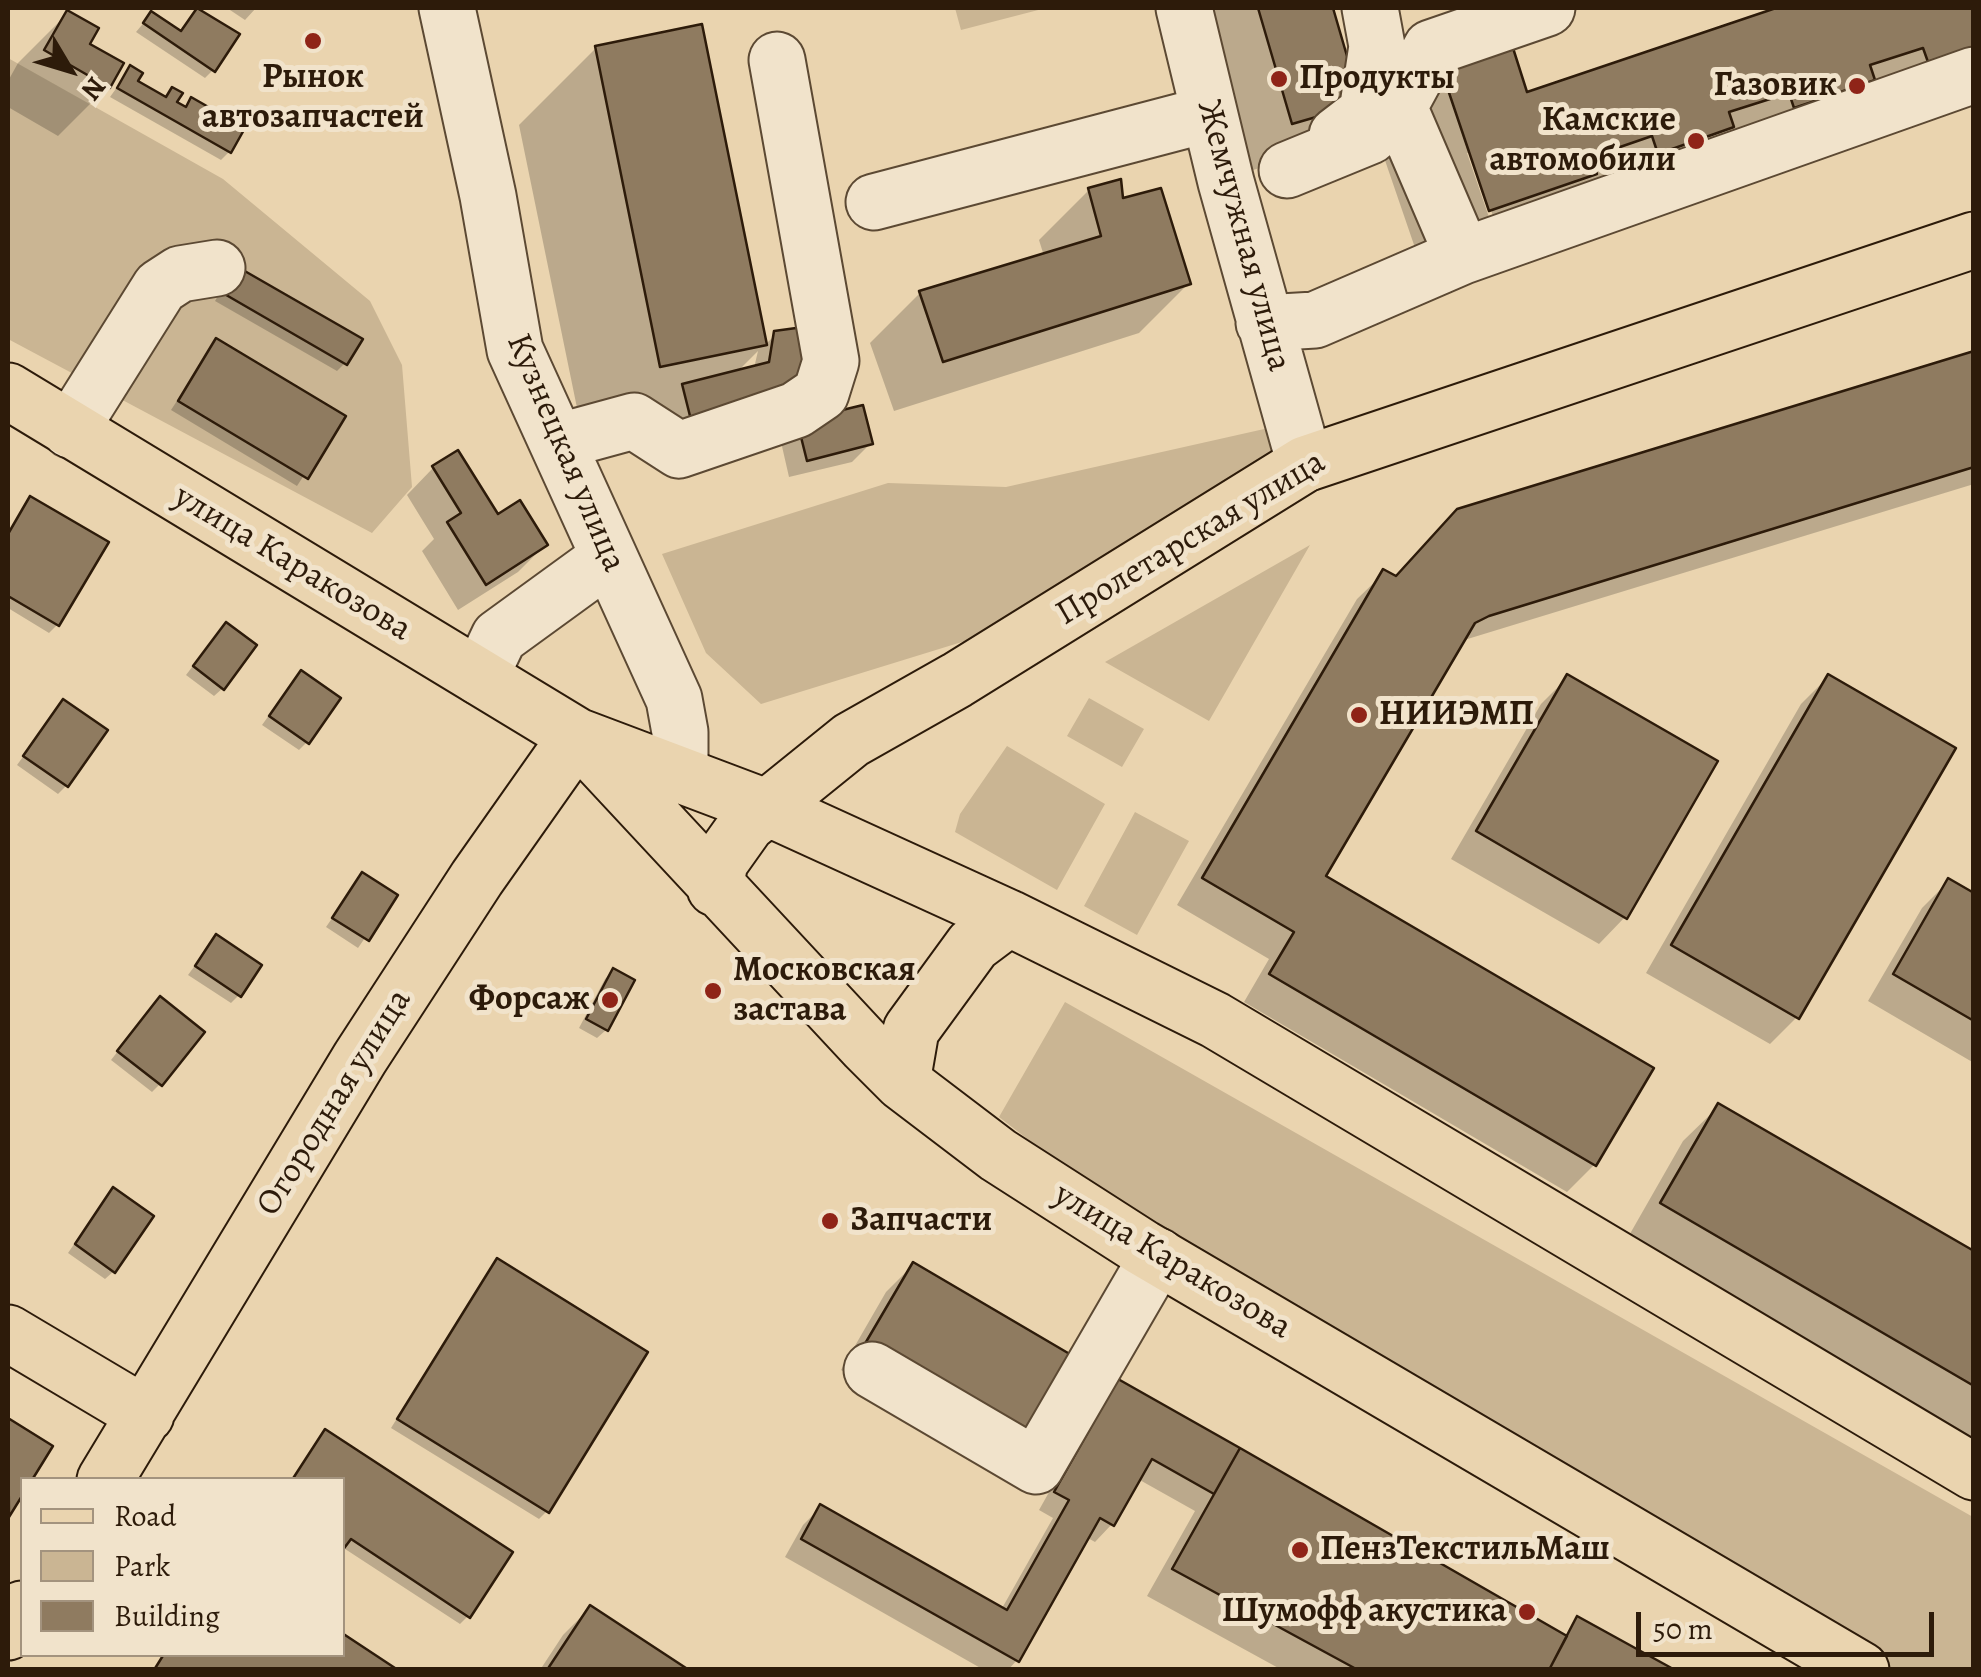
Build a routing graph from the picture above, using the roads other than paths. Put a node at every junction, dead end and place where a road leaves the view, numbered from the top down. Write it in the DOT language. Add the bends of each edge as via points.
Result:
graph roads {
  1 [pos="447,8"];
  2 [pos="1184,8"];
  3 [pos="1370,8"];
  4 [pos="1547,8"];
  5 [pos="777,60"];
  6 [pos="1974,75"];
  7 [pos="1399,108"];
  8 [pos="1209,114"];
  9 [pos="1287,170"];
  10 [pos="1226,182"];
  11 [pos="874,202"];
  12 [pos="1974,240"];
  13 [pos="1463,256"];
  14 [pos="217,268"];
  15 [pos="1264,323"];
  16 [pos="8,391"];
  17 [pos="70,430"];
  18 [pos="556,442"];
  19 [pos="1305,464"];
  20 [pos="608,558"];
  21 [pos="480,678"];
  22 [pos="578,736"];
  23 [pos="680,772"];
  24 [pos="768,808"];
  25 [pos="715,888"];
  26 [pos="1009,918"];
  27 [pos="902,1082"];
  28 [pos="1158,1256"];
  29 [pos="8,1333"];
  30 [pos="872,1370"];
  31 [pos="146,1416"];
  32 [pos="1974,1472"];
  33 [pos="107,1477"];
  34 [pos="1861,1670"];
  1 -- 18 [label="street, Кузнецкая улица" via="514,350"];
  2 -- 8 [label="street, Жемчужная улица"];
  3 -- 9 [label="street" via="1378,46 1367,112"];
  4 -- 7 [label="street" via="1431,48"];
  5 -- 18 [label="street" via="830,360 820,393 796,410 679,450 634,421"];
  6 -- 13 [label="street"];
  7 -- 9 [label="street" via="1370,136"];
  7 -- 13 [label="street"];
  8 -- 10 [label="street, Жемчужная улица"];
  8 -- 11 [label="street"];
  9 -- 10 [label="street"];
  10 -- 15 [label="street, Жемчужная улица"];
  12 -- 19 [label="main road, Пролетарская улица"];
  13 -- 15 [label="street" via="1315,320"];
  14 -- 17 [label="street" via="180,274 160,287"];
  15 -- 19 [label="street, Жемчужная улица"];
  16 -- 17 [label="main road, улица Каракозова"];
  17 -- 21 [label="main road, улица Каракозова"];
  18 -- 20 [label="street, Кузнецкая улица"];
  19 -- 24 [label="main road, Пролетарская улица" via="850,740"];
  20 -- 21 [label="street" via="499,638"];
  20 -- 23 [label="street, Кузнецкая улица" via="674,699"];
  21 -- 22 [label="main road, улица Каракозова"];
  22 -- 23 [label="main road, улица Каракозова"];
  22 -- 25 [label="main road, улица Каракозова"];
  22 -- 31 [label="main road, Огородная улица" via="360,1058"];
  23 -- 24 [label="main road, улица Каракозова"];
  24 -- 25 [label="main road, Пролетарская улица" via="730,844"];
  24 -- 26 [label="main road, улица Каракозова"];
  25 -- 27 [label="main road, улица Каракозова"];
  26 -- 27 [label="main road" via="973,945 911,1030"];
  26 -- 32 [label="main road, улица Каракозова" via="1215,1020"];
  27 -- 28 [label="main road, улица Каракозова" via="998,1154"];
  28 -- 30 [label="street" via="1036,1466"];
  28 -- 34 [label="main road, улица Каракозова"];
  29 -- 31 [label="main road"];
  31 -- 33 [label="main road, Огородная улица"];
}
